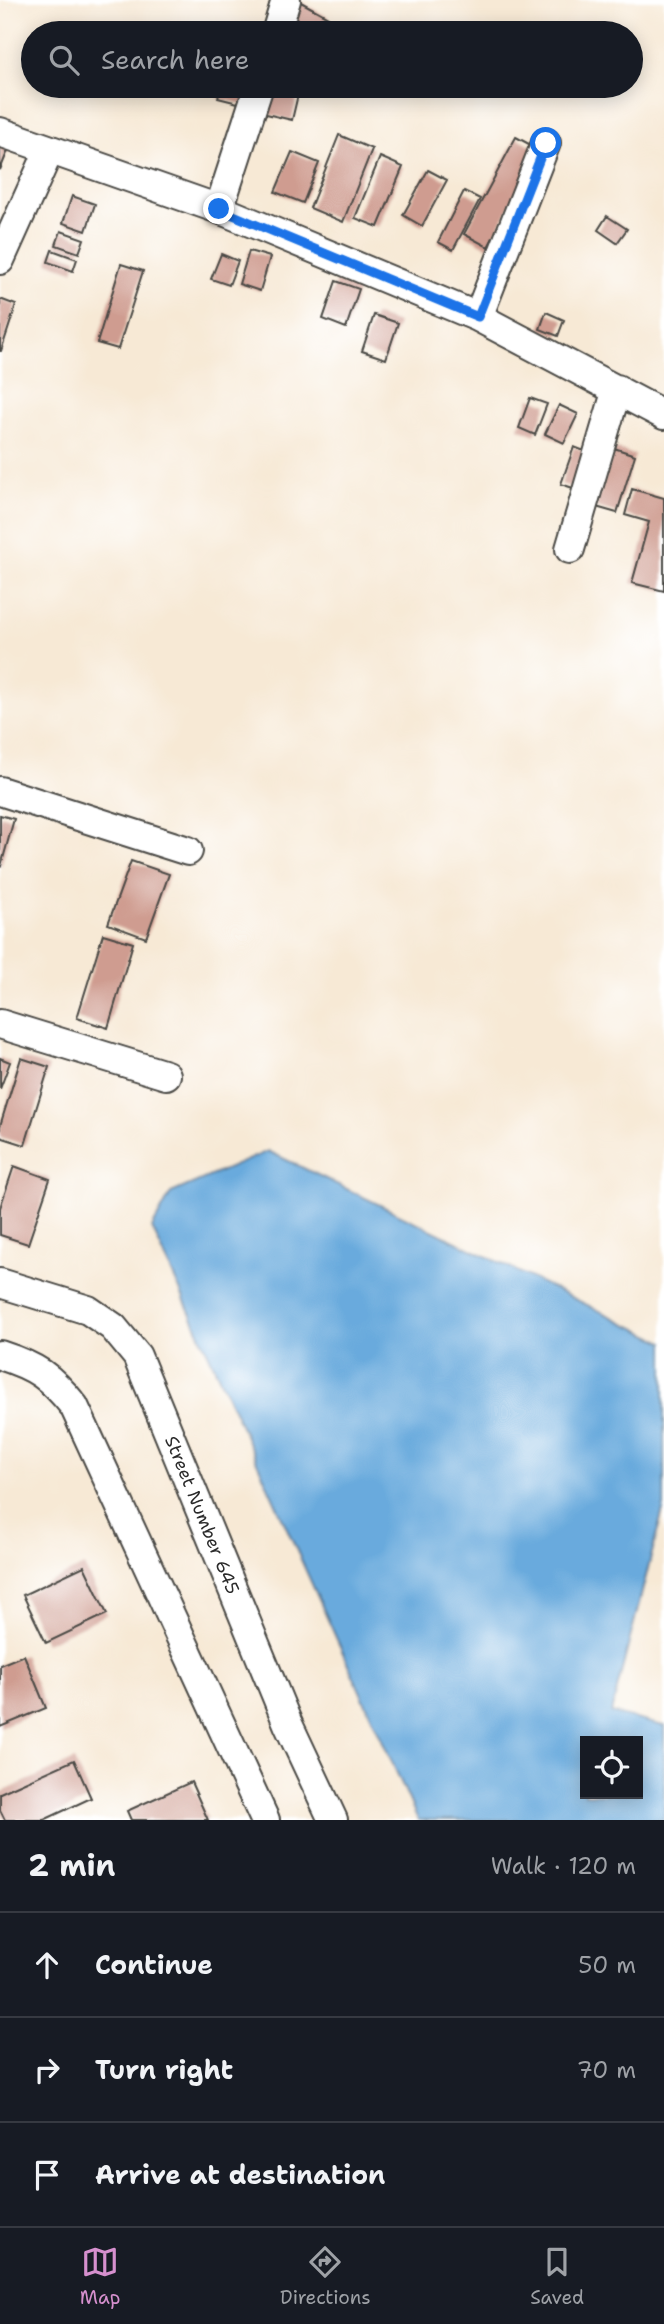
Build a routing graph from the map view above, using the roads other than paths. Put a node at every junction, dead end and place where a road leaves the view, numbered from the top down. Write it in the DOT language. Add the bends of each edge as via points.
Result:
graph roads {
  1 [pos="286,0"];
  2 [pos="280,21"];
  3 [pos="255,98"];
  4 [pos="0,132"];
  5 [pos="546,143"];
  6 [pos="49,151"];
  7 [pos="219,209"];
  8 [pos="0,260"];
  9 [pos="478,317"];
  10 [pos="617,389"];
  11 [pos="664,415"];
  12 [pos="570,549"];
  13 [pos="0,790"];
  14 [pos="188,851"];
  15 [pos="0,1024"];
  16 [pos="166,1075"];
  17 [pos="0,1283"];
  18 [pos="0,1354"];
  19 [pos="265,1820"];
  20 [pos="333,1820"];
  1 -- 2 [label="street"];
  3 -- 7 [label="street"];
  4 -- 6 [label="street"];
  5 -- 9 [label="street"];
  6 -- 7 [label="street"];
  6 -- 8 [label="street"];
  7 -- 9 [label="street"];
  9 -- 10 [label="street"];
  10 -- 11 [label="street"];
  10 -- 12 [label="street"];
  13 -- 14 [label="street"];
  15 -- 16 [label="street"];
  17 -- 20 [label="street, Street Number 645" via="88,1310 113,1327 137,1356 288,1724"];
  18 -- 19 [label="street" via="26,1363 56,1382 74,1406"];
}
